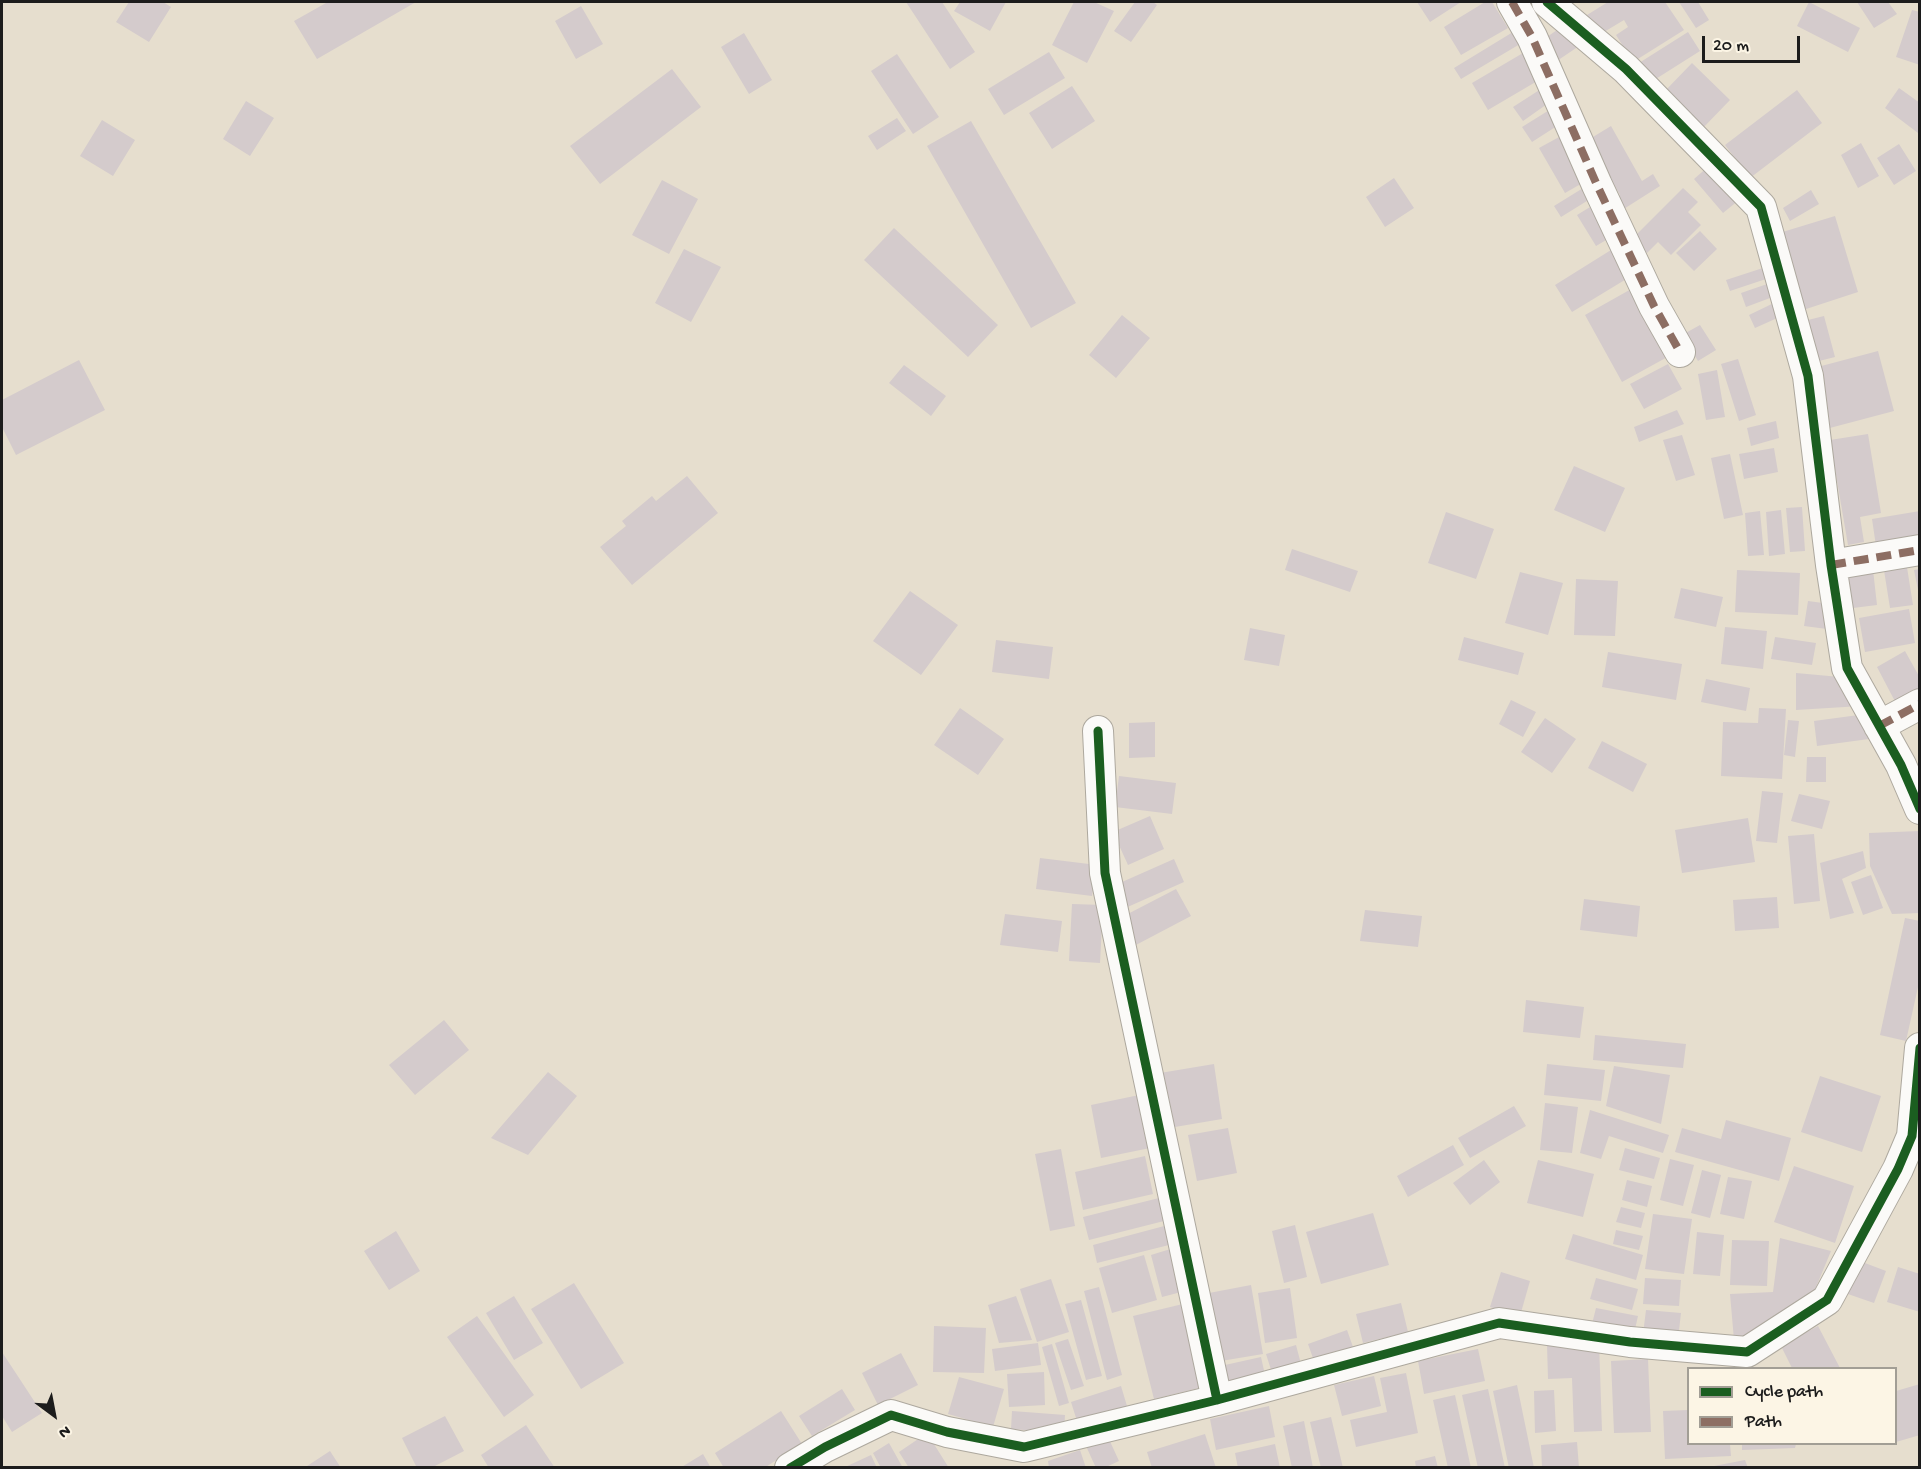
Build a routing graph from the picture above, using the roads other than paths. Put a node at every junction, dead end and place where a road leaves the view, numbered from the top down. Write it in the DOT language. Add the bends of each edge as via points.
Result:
graph roads {
  1 [pos="1512,2"];
  2 [pos="1547,2"];
  3 [pos="1680,352"];
  4 [pos="1920,550"];
  5 [pos="1831,564"];
  6 [pos="1920,704"];
  7 [pos="1879,726"];
  8 [pos="1098,731"];
  9 [pos="1920,809"];
  10 [pos="1920,1048"];
  11 [pos="1217,1400"];
  12 [pos="790,1467"];
  1 -- 3 [label="street" via="1532,37 1649,296"];
  2 -- 5 [label="street" via="1626,69 1761,207 1808,376"];
  4 -- 5 [label="street"];
  5 -- 7 [label="street" via="1847,668"];
  6 -- 7 [label="street"];
  7 -- 9 [label="street"];
  8 -- 11 [label="street" via="1105,873"];
  10 -- 11 [label="street" via="1912,1136 1827,1300 1747,1352 1630,1342 1499,1323"];
  11 -- 12 [label="street" via="1024,1447 947,1432 891,1415"];
}
